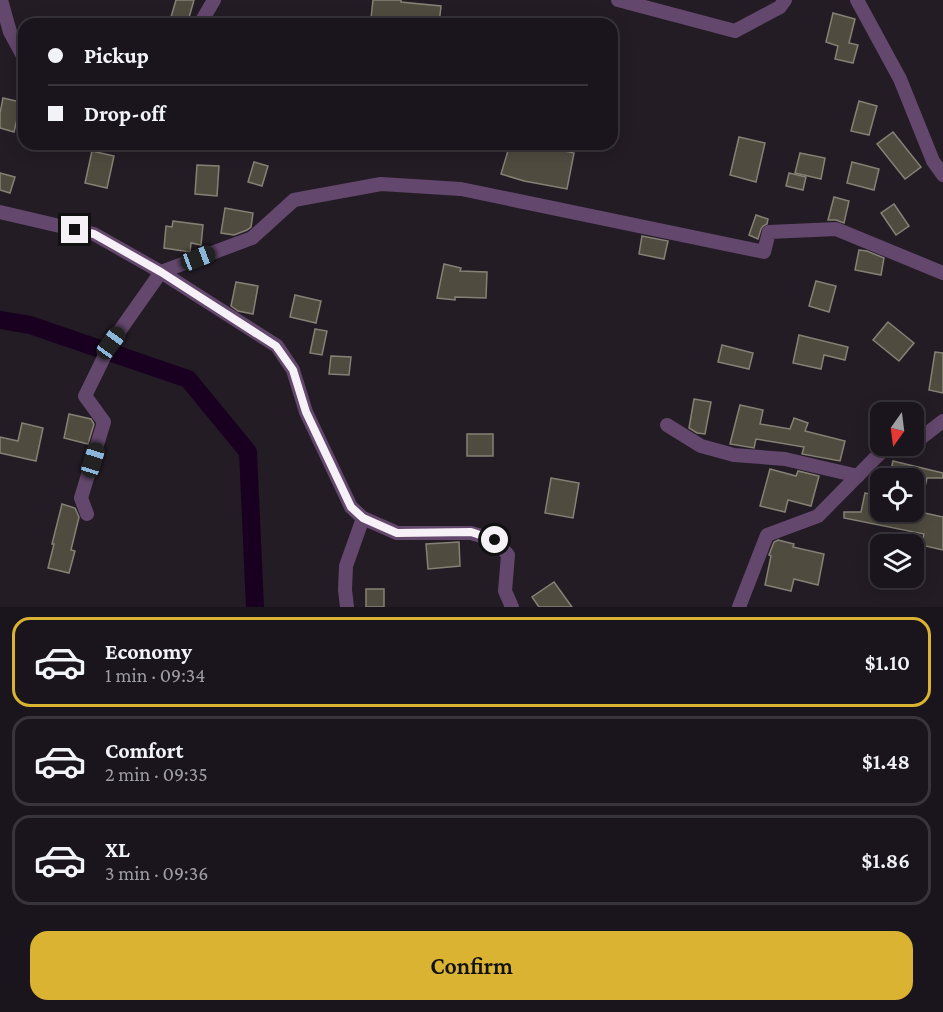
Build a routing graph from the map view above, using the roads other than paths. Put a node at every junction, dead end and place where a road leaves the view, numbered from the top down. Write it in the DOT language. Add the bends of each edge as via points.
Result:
graph roads {
  1 [pos="1,0"];
  2 [pos="214,0"];
  3 [pos="618,0"];
  4 [pos="785,0"];
  5 [pos="856,0"];
  6 [pos="204,18"];
  7 [pos="18,47"];
  8 [pos="943,175"];
  9 [pos="0,213"];
  10 [pos="161,272"];
  11 [pos="943,273"];
  12 [pos="943,421"];
  13 [pos="667,425"];
  14 [pos="924,436"];
  15 [pos="877,456"];
  16 [pos="858,476"];
  17 [pos="87,514"];
  18 [pos="363,518"];
  19 [pos="347,607"];
  20 [pos="512,607"];
  21 [pos="739,607"];
  1 -- 7 [label="street"];
  2 -- 6 [label="street"];
  3 -- 4 [label="street" via="735,31 780,7"];
  5 -- 8 [label="street" via="900,79 933,161"];
  9 -- 10 [label="street" via="94,234"];
  10 -- 11 [label="street" via="252,238 294,200 381,184 461,189 764,252 769,232 836,229"];
  10 -- 17 [label="street" via="111,343 85,396 104,422 81,498"];
  10 -- 18 [label="street" via="276,346 293,370 306,412 351,507"];
  12 -- 14 [label="street"];
  13 -- 16 [label="street" via="702,446 734,455 785,459"];
  15 -- 16 [label="street"];
  16 -- 21 [label="street" via="818,516 767,535"];
  18 -- 19 [label="street" via="346,566"];
  18 -- 20 [label="street" via="397,533 471,532 495,540 508,555 505,591"];
}
